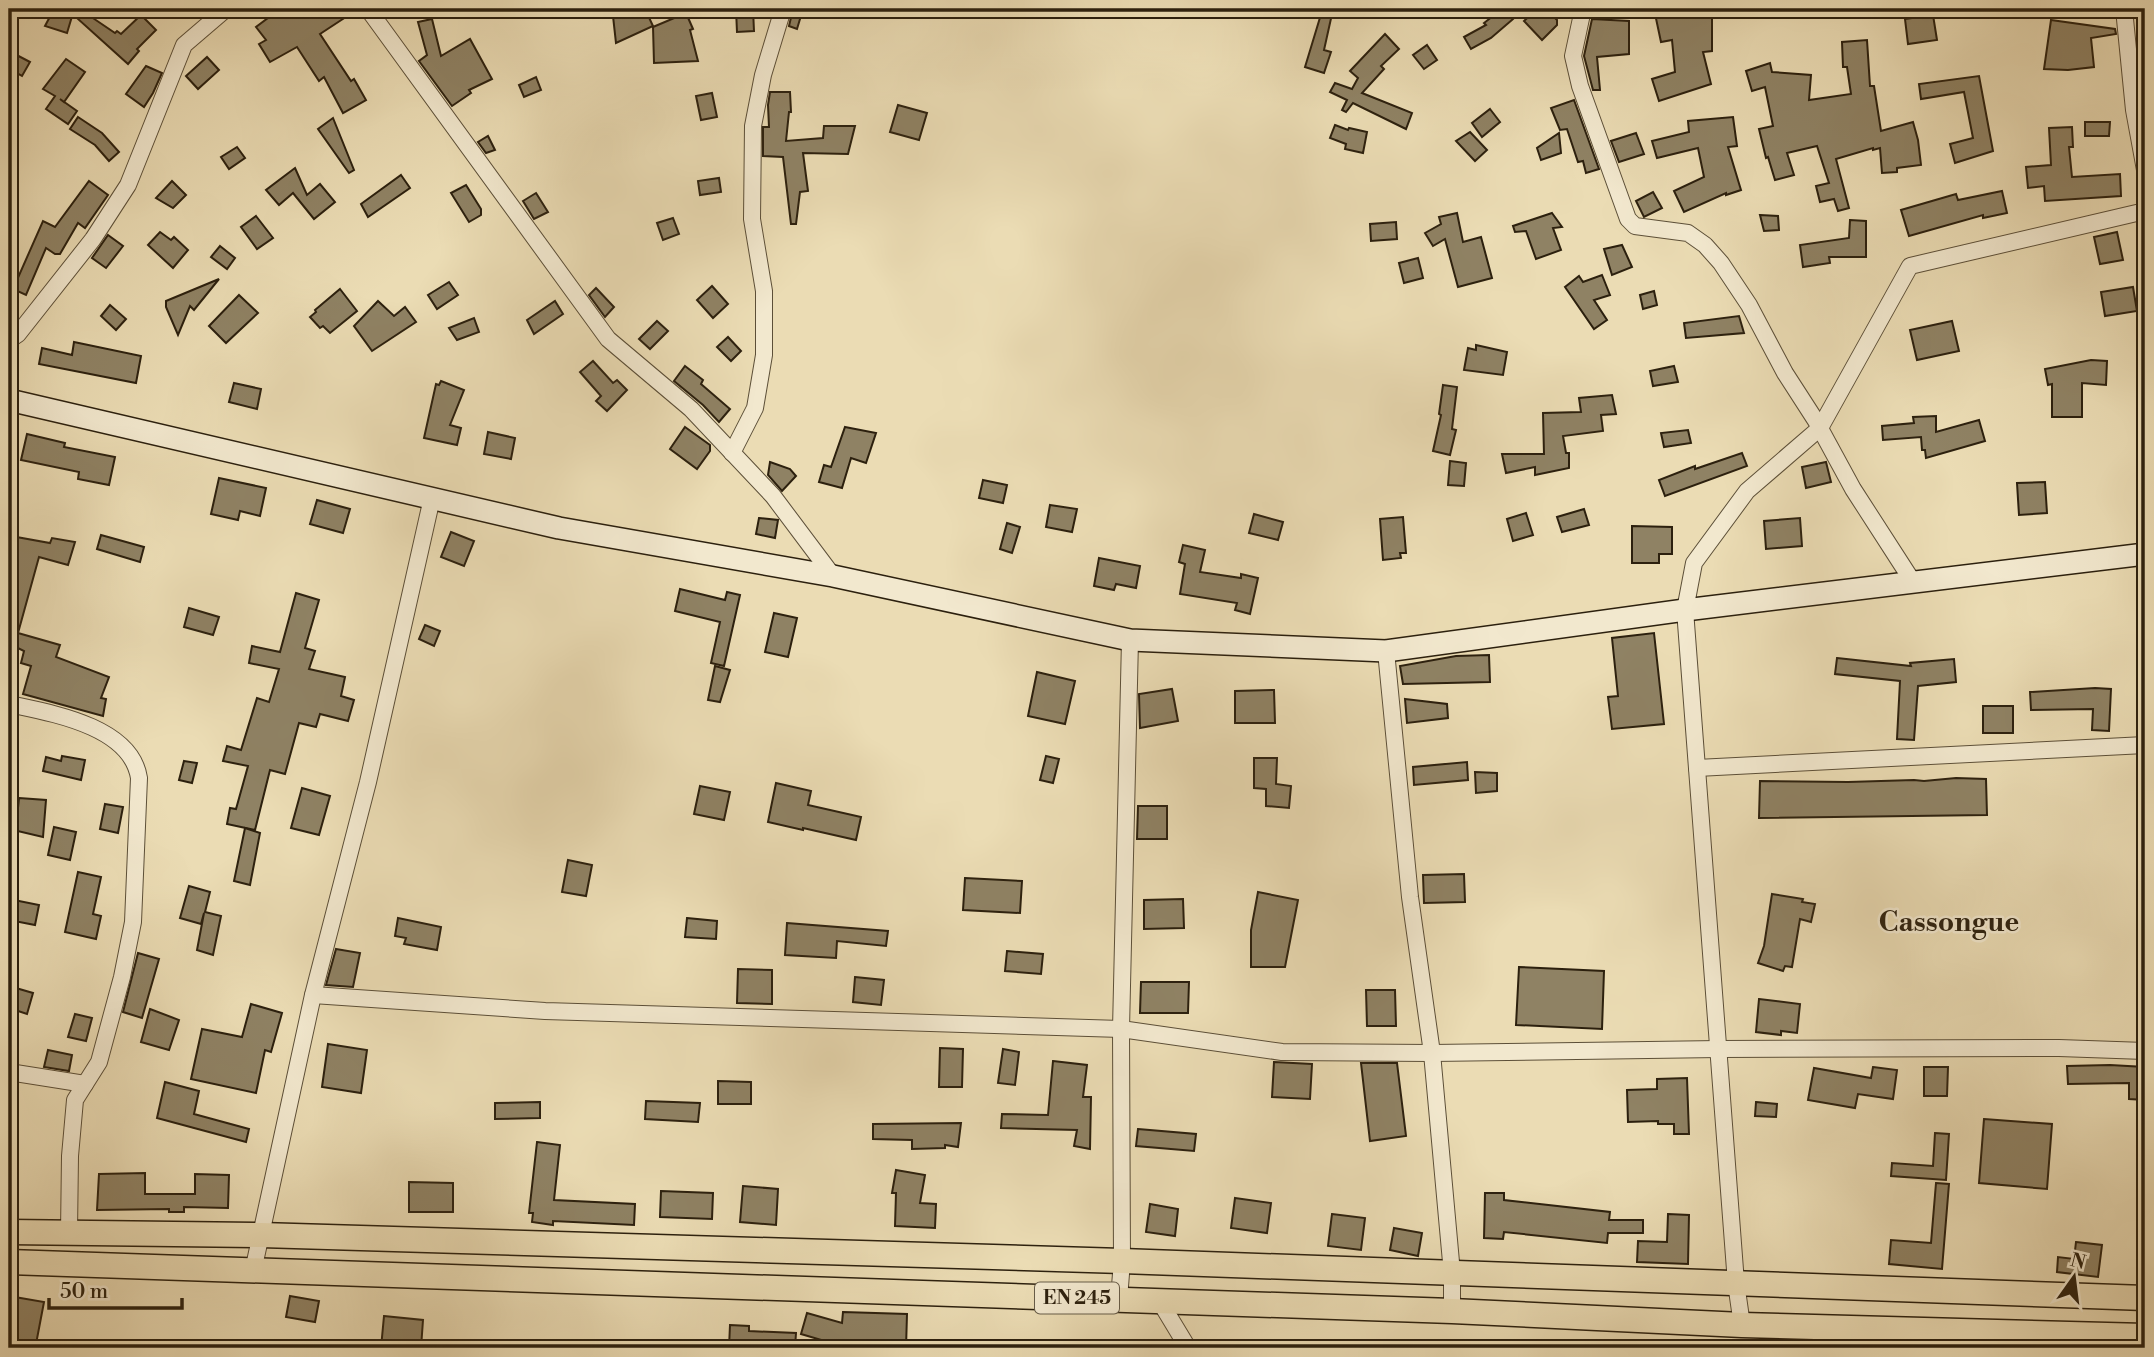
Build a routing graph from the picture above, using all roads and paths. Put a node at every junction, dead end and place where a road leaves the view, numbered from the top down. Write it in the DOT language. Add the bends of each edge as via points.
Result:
graph roads {
  1 [pos="226,9"];
  2 [pos="368,9"];
  3 [pos="783,9"];
  4 [pos="1583,9"];
  5 [pos="2124,9"];
  6 [pos="2145,170"];
  7 [pos="2145,211"];
  8 [pos="9,340"];
  9 [pos="9,400"];
  10 [pos="1820,428"];
  11 [pos="733,453"];
  12 [pos="432,498"];
  13 [pos="2145,554"];
  14 [pos="832,576"];
  15 [pos="1913,582"];
  16 [pos="1685,610"];
  17 [pos="1130,640"];
  18 [pos="1386,651"];
  19 [pos="9,704"];
  20 [pos="2145,745"];
  21 [pos="1697,768"];
  22 [pos="313,995"];
  23 [pos="1121,1029"];
  24 [pos="1719,1049"];
  25 [pos="2145,1051"];
  26 [pos="1432,1053"];
  27 [pos="9,1072"];
  28 [pos="85,1084"];
  29 [pos="9,1232"];
  30 [pos="69,1233"];
  31 [pos="261,1235"];
  32 [pos="1122,1261"];
  33 [pos="9,1262"];
  34 [pos="253,1271"];
  35 [pos="1452,1273"];
  36 [pos="1735,1283"];
  37 [pos="2145,1298"];
  38 [pos="1119,1299"];
  39 [pos="1160,1300"];
  40 [pos="1452,1311"];
  41 [pos="1742,1325"];
  42 [pos="2145,1336"];
  43 [pos="1188,1348"];
  1 -- 8 [label="street" via="184,45 128,185 93,239"];
  2 -- 11 [label="street" via="608,339 691,409"];
  3 -- 11 [label="street" via="753,125 752,219 764,290 764,355 755,408"];
  4 -- 10 [label="street" via="1573,56 1628,219 1634,226 1688,233 1705,245 1749,304"];
  5 -- 6 [label="street"];
  7 -- 10 [label="street" via="1910,266"];
  9 -- 12 [label="main road"];
  10 -- 15 [label="street"];
  10 -- 16 [label="street" via="1747,491 1694,564"];
  11 -- 14 [label="street" via="773,496"];
  12 -- 14 [label="main road" via="559,528"];
  12 -- 22 [label="street" via="368,782"];
  13 -- 15 [label="main road"];
  14 -- 17 [label="main road"];
  15 -- 16 [label="main road"];
  16 -- 18 [label="main road"];
  16 -- 21 [label="street"];
  17 -- 18 [label="main road"];
  17 -- 23 [label="street"];
  18 -- 26 [label="street" via="1410,897"];
  19 -- 28 [label="street" via="83,723 121,746 137,766 131,939 99,1062"];
  20 -- 21 [label="street"];
  21 -- 24 [label="street"];
  22 -- 23 [label="street" via="545,1011"];
  22 -- 31 [label="street"];
  23 -- 26 [label="street" via="1282,1052"];
  23 -- 32 [label="street"];
  24 -- 25 [label="street"];
  24 -- 26 [label="street"];
  24 -- 36 [label="street"];
  26 -- 35 [label="street"];
  27 -- 28 [label="street"];
  28 -- 30 [label="street" via="75,1100 71,1122"];
  29 -- 30 [label="main road, EN 245"];
  30 -- 31 [label="main road, EN 245"];
  31 -- 32 [label="main road, EN 245"];
  31 -- 34 [label="street"];
  32 -- 35 [label="main road, EN 245"];
  32 -- 38 [label="street"];
  33 -- 34 [label="main road, EN 245"];
  34 -- 38 [label="main road, EN 245"];
  35 -- 36 [label="main road, EN 245"];
  35 -- 40 [label="street"];
  36 -- 37 [label="main road, EN 245"];
  36 -- 41 [label="street"];
  38 -- 39 [label="main road, EN 245"];
  39 -- 40 [label="main road, EN 245"];
  39 -- 43 [label="street"];
  40 -- 41 [label="main road, EN 245"];
  41 -- 42 [label="main road, EN 245"];
}
